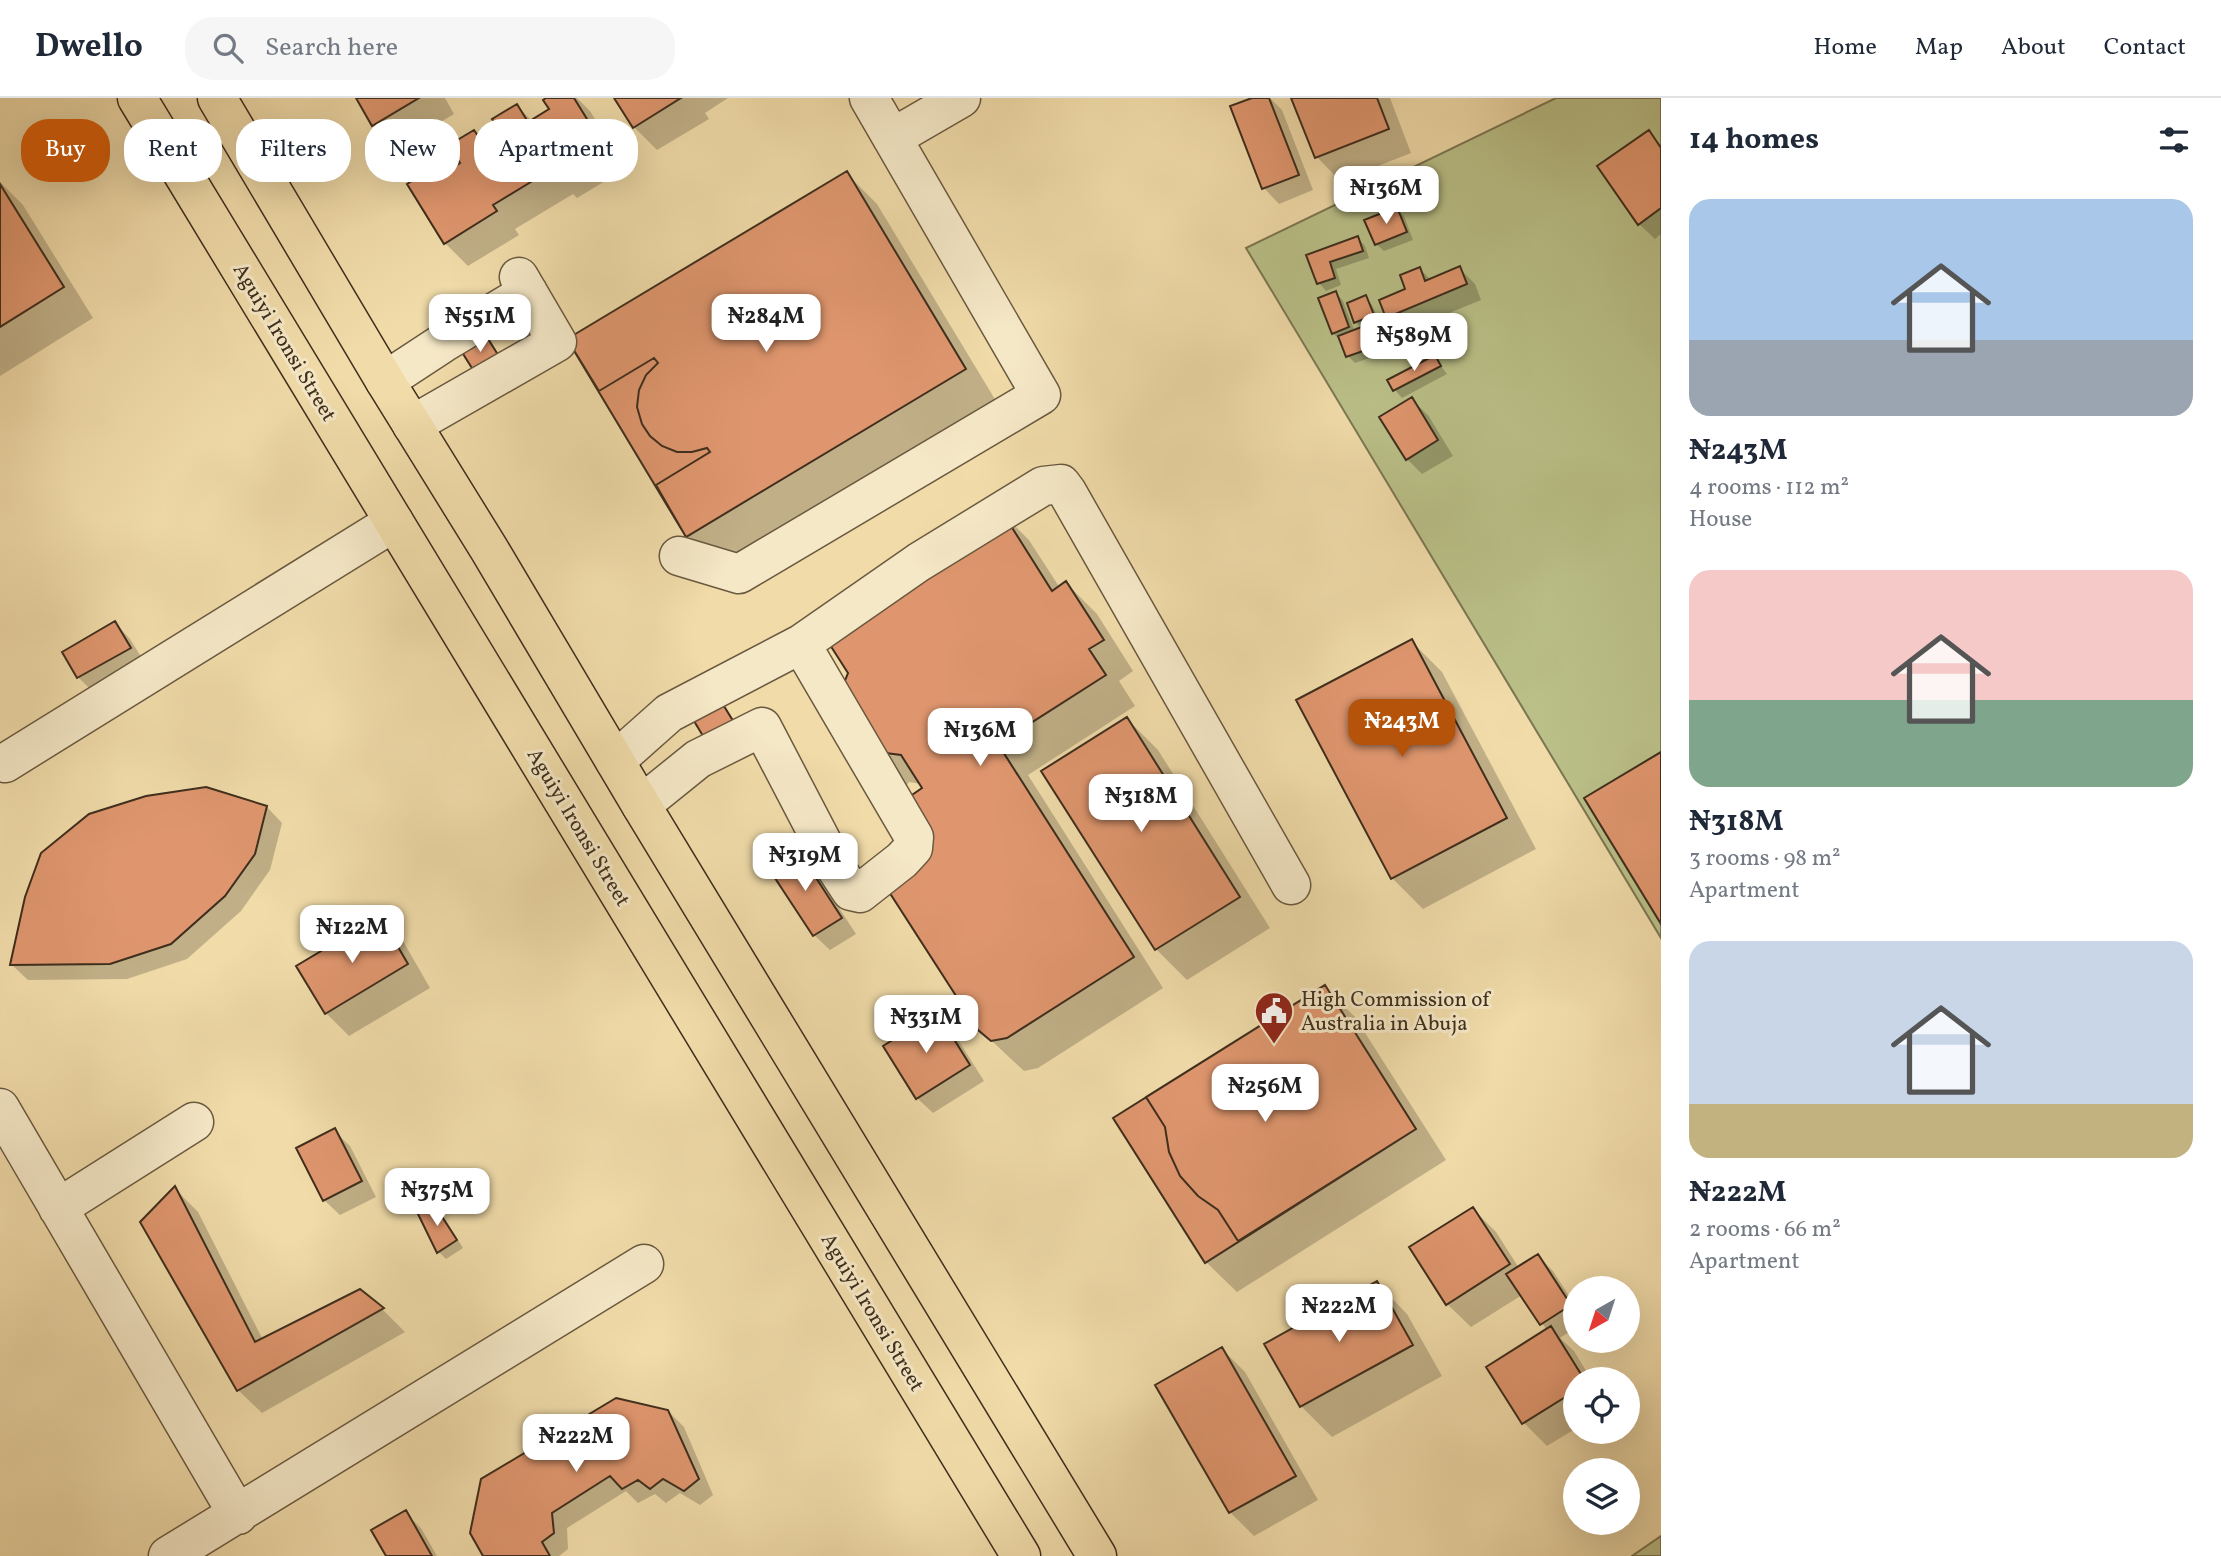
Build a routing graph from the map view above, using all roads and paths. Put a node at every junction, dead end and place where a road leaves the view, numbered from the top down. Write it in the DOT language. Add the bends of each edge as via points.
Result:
graph roads {
  1 [pos="137,98"];
  2 [pos="217,98"];
  3 [pos="869,98"];
  4 [pos="961,98"];
  5 [pos="892,138"];
  6 [pos="385,381"];
  7 [pos="412,425"];
  8 [pos="394,522"];
  9 [pos="679,556"];
  10 [pos="801,644"];
  11 [pos="734,678"];
  12 [pos="762,727"];
  13 [pos="615,761"];
  14 [pos="5,764"];
  15 [pos="641,806"];
  16 [pos="1291,885"];
  17 [pos="0,1108"];
  18 [pos="194,1122"];
  19 [pos="58,1208"];
  20 [pos="644,1264"];
  21 [pos="238,1515"];
  22 [pos="168,1556"];
  23 [pos="1021,1556"];
  24 [pos="1097,1556"];
  1 -- 8 [label="main road, Aguiyi Ironsi Street"];
  2 -- 6 [label="main road"];
  3 -- 5 [label="street"];
  4 -- 5 [label="street"];
  5 -- 9 [label="street" via="1041,395 739,575"];
  6 -- 7 [label="main road"];
  6 -- 7 [label="street" via="523,285 557,342"];
  7 -- 13 [label="main road"];
  8 -- 14 [label="street"];
  8 -- 23 [label="main road, Aguiyi Ironsi Street"];
  10 -- 11 [label="street"];
  10 -- 12 [label="street" via="914,837 913,848 860,892 851,891"];
  10 -- 16 [label="street" via="930,555 1044,486 1061,484"];
  11 -- 12 [label="street"];
  11 -- 13 [label="street" via="669,713"];
  12 -- 15 [label="street" via="698,760"];
  13 -- 15 [label="main road"];
  15 -- 24 [label="main road"];
  17 -- 19 [label="street"];
  18 -- 19 [label="street"];
  19 -- 21 [label="street"];
  20 -- 21 [label="street"];
  21 -- 22 [label="street"];
}
